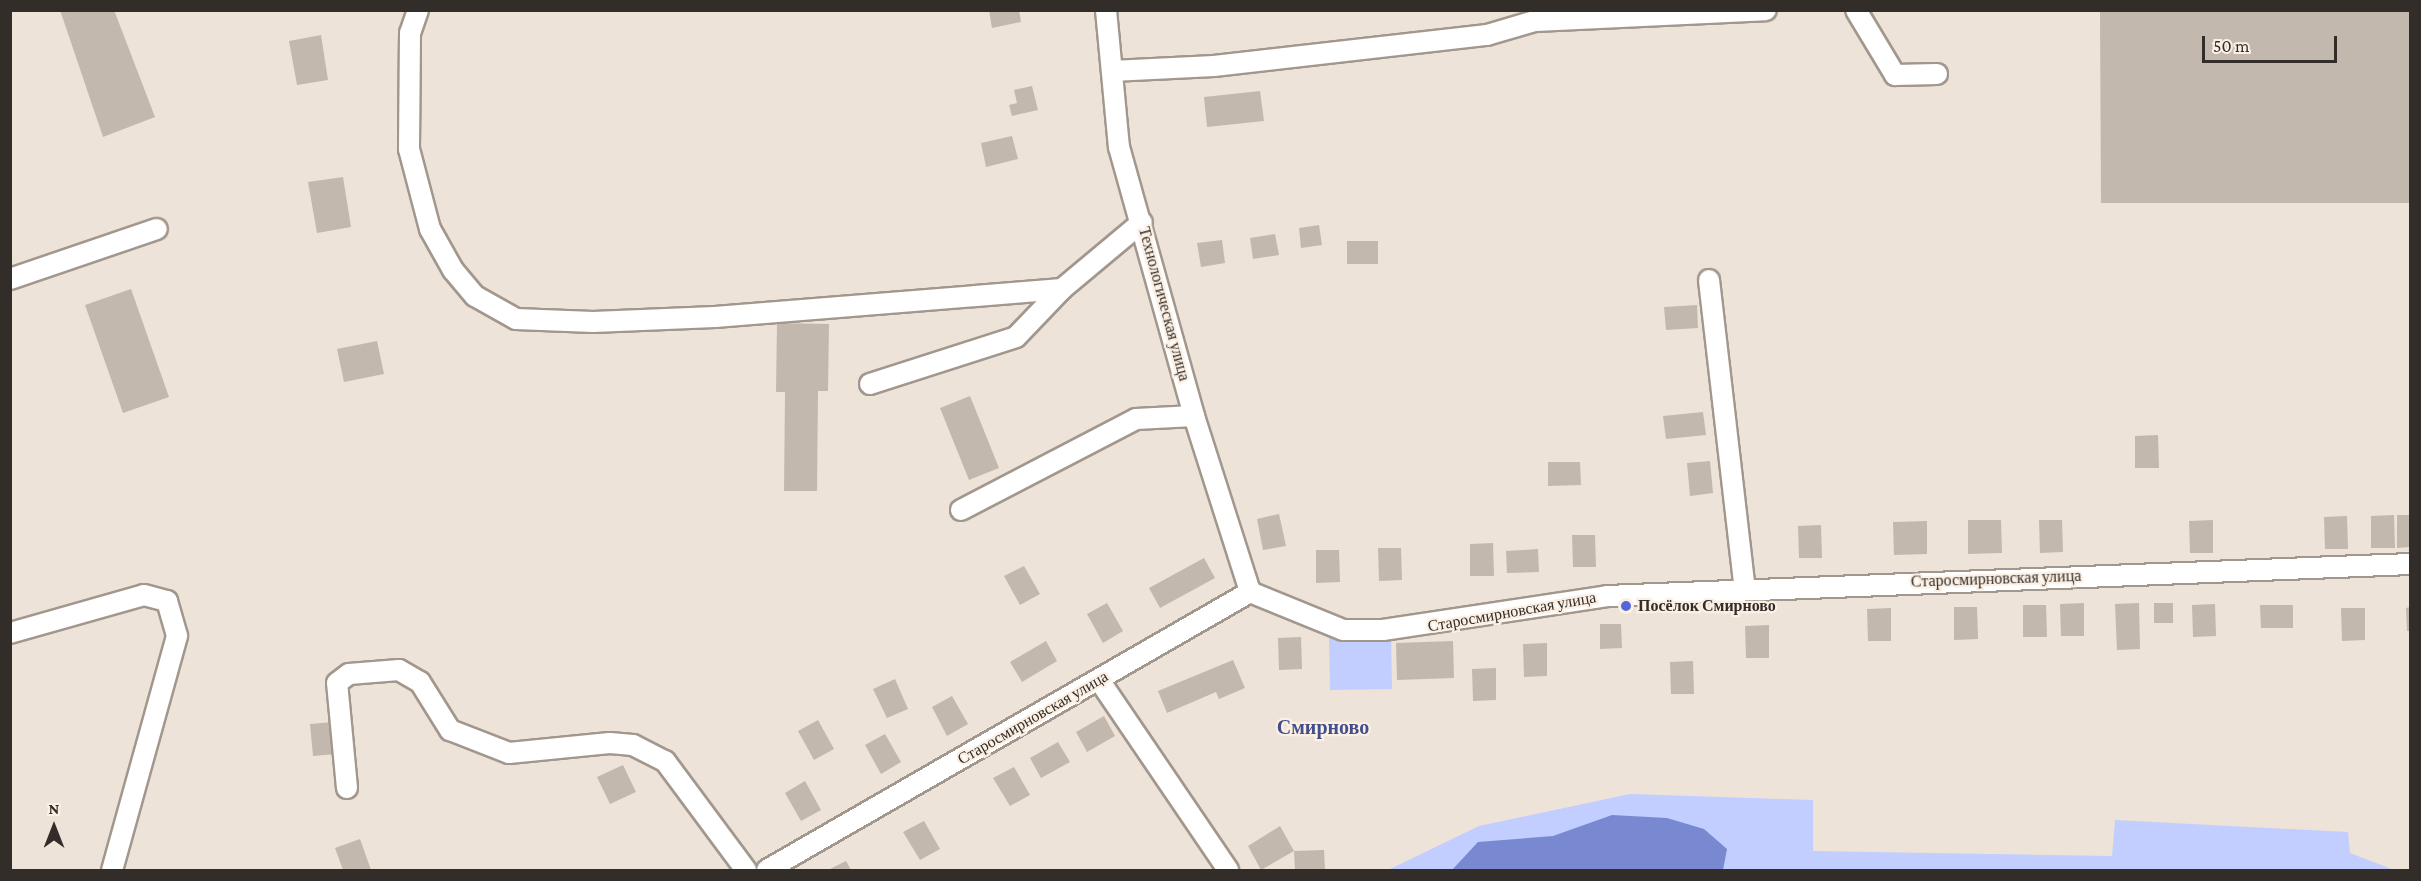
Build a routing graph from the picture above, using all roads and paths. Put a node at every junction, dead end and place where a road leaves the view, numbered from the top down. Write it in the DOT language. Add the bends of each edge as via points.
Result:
graph roads {
  1 [pos="418,10"];
  2 [pos="1106,10"];
  3 [pos="1766,10"];
  4 [pos="1856,10"];
  5 [pos="1112,71"];
  6 [pos="1937,74"];
  7 [pos="1142,222"];
  8 [pos="157,230"];
  9 [pos="10,279"];
  10 [pos="1709,280"];
  11 [pos="1062,289"];
  12 [pos="870,384"];
  13 [pos="1194,416"];
  14 [pos="961,510"];
  15 [pos="2410,564"];
  16 [pos="1745,589"];
  17 [pos="1250,592"];
  18 [pos="10,633"];
  19 [pos="1099,680"];
  20 [pos="347,788"];
  21 [pos="112,870"];
  22 [pos="746,870"];
  23 [pos="767,870"];
  24 [pos="1228,870"];
  1 -- 11 [label="street" via="410,33 409,149 430,229 453,270 475,296 516,319 593,322 716,317"];
  2 -- 5 [label="street, Технологическая улица"];
  3 -- 5 [label="street" via="1535,21 1487,35 1214,66"];
  4 -- 6 [label="street" via="1895,75"];
  5 -- 7 [label="street, Технологическая улица" via="1119,147"];
  7 -- 11 [label="street"];
  7 -- 13 [label="street, Технологическая улица"];
  8 -- 9 [label="street"];
  10 -- 16 [label="street"];
  11 -- 12 [label="street" via="1016,337"];
  13 -- 14 [label="street" via="1136,419"];
  13 -- 17 [label="street, Технологическая улица"];
  15 -- 16 [label="street, Старосмирновская улица"];
  16 -- 17 [label="street, Старосмирновская улица" via="1607,596 1383,630 1343,630"];
  17 -- 19 [label="street, Старосмирновская улица"];
  18 -- 21 [label="street" via="144,595 168,601 177,636"];
  19 -- 23 [label="street, Старосмирновская улица"];
  19 -- 24 [label="street"];
  20 -- 22 [label="street" via="337,683 349,674 399,670 420,682 450,730 509,753 610,743 633,745 665,761"];
}
